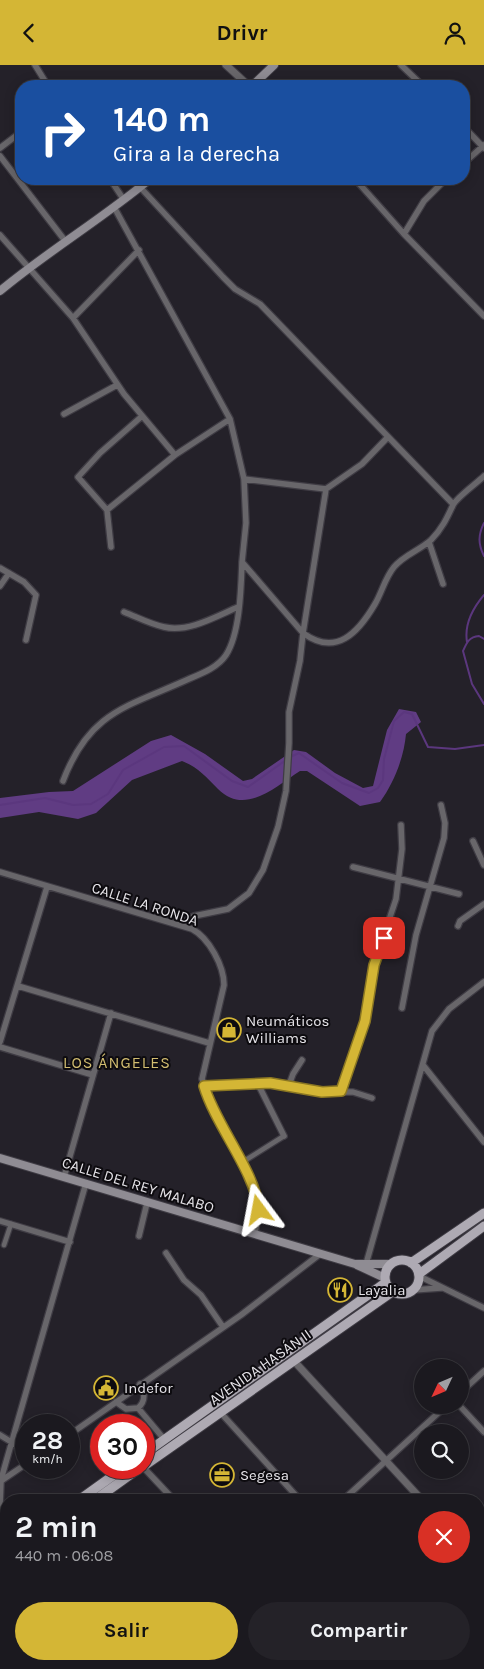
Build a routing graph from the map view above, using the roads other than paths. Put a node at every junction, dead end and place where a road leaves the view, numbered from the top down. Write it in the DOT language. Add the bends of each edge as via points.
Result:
graph roads {
  1 [pos="34,65"];
  2 [pos="226,65"];
  3 [pos="274,65"];
  4 [pos="401,65"];
  5 [pos="44,80"];
  6 [pos="244,80"];
  7 [pos="259,80"];
  8 [pos="417,80"];
  9 [pos="470,133"];
  10 [pos="15,137"];
  11 [pos="484,146"];
  12 [pos="0,148"];
  13 [pos="0,156"];
  14 [pos="470,158"];
  15 [pos="15,175"];
  16 [pos="23,185"];
  17 [pos="114,185"];
  18 [pos="142,185"];
  19 [pos="360,185"];
  20 [pos="440,185"];
  21 [pos="140,187"];
  22 [pos="124,200"];
  23 [pos="114,207"];
  24 [pos="404,234"];
  25 [pos="0,235"];
  26 [pos="66,241"];
  27 [pos="139,251"];
  28 [pos="27,268"];
  29 [pos="0,291"];
  30 [pos="484,316"];
  31 [pos="73,318"];
  32 [pos="117,385"];
  33 [pos="64,414"];
  34 [pos="142,417"];
  35 [pos="230,419"];
  36 [pos="387,438"];
  37 [pos="175,455"];
  38 [pos="484,476"];
  39 [pos="244,479"];
  40 [pos="326,489"];
  41 [pos="453,504"];
  42 [pos="107,510"];
  43 [pos="429,542"];
  44 [pos="111,547"];
  45 [pos="242,562"];
  46 [pos="0,568"];
  47 [pos="9,573"];
  48 [pos="443,584"];
  49 [pos="0,587"];
  50 [pos="238,607"];
  51 [pos="124,612"];
  52 [pos="302,633"];
  53 [pos="26,640"];
  54 [pos="63,781"];
  55 [pos="441,805"];
  56 [pos="401,825"];
  57 [pos="473,841"];
  58 [pos="484,865"];
  59 [pos="353,867"];
  60 [pos="0,872"];
  61 [pos="399,879"];
  62 [pos="47,887"];
  63 [pos="431,887"];
  64 [pos="459,894"];
  65 [pos="484,904"];
  66 [pos="194,916"];
  67 [pos="179,925"];
  68 [pos="458,926"];
  69 [pos="192,929"];
  70 [pos="484,982"];
  71 [pos="18,986"];
  72 [pos="402,1008"];
  73 [pos="111,1013"];
  74 [pos="0,1042"];
  75 [pos="210,1043"];
  76 [pos="0,1047"];
  77 [pos="302,1060"];
  78 [pos="423,1065"];
  79 [pos="93,1075"];
  80 [pos="258,1084"];
  81 [pos="289,1085"];
  82 [pos="204,1086"];
  83 [pos="341,1091"];
  84 [pos="372,1098"];
  85 [pos="284,1136"];
  86 [pos="484,1142"];
  87 [pos="0,1158"];
  88 [pos="241,1163"];
  89 [pos="64,1177"];
  90 [pos="86,1183"];
  91 [pos="146,1203"];
  92 [pos="484,1213"];
  93 [pos="0,1221"];
  94 [pos="11,1224"];
  95 [pos="484,1225"];
  96 [pos="255,1233"];
  97 [pos="139,1236"];
  98 [pos="70,1242"];
  99 [pos="4,1245"];
  100 [pos="166,1253"];
  101 [pos="320,1254"];
  102 [pos="411,1263"];
  103 [pos="355,1264"];
  104 [pos="366,1264"];
  105 [pos="390,1264"];
  106 [pos="419,1275"];
  107 [pos="385,1280"];
  108 [pos="441,1288"];
  109 [pos="413,1291"];
  110 [pos="392,1292"];
  111 [pos="484,1309"];
  112 [pos="223,1327"];
  113 [pos="294,1361"];
  114 [pos="484,1371"];
  115 [pos="140,1384"];
  116 [pos="469,1385"];
  117 [pos="116,1402"];
  118 [pos="138,1408"];
  119 [pos="220,1411"];
  120 [pos="437,1414"];
  121 [pos="467,1414"];
  122 [pos="80,1427"];
  123 [pos="484,1432"];
  124 [pos="0,1435"];
  125 [pos="164,1439"];
  126 [pos="11,1441"];
  127 [pos="15,1444"];
  128 [pos="155,1446"];
  129 [pos="155,1458"];
  130 [pos="386,1461"];
  131 [pos="15,1472"];
  132 [pos="108,1479"];
  133 [pos="126,1479"];
  134 [pos="154,1479"];
  135 [pos="0,1482"];
  136 [pos="87,1494"];
  137 [pos="104,1494"];
  138 [pos="168,1494"];
  139 [pos="295,1494"];
  140 [pos="350,1494"];
  141 [pos="416,1494"];
  142 [pos="0,1506"];
  1 -- 5 [label="street"];
  2 -- 6 [label="street"];
  3 -- 7 [label="main road"];
  4 -- 8 [label="street"];
  9 -- 11 [label="street"];
  10 -- 12 [label="street"];
  11 -- 14 [label="street"];
  13 -- 15 [label="street"];
  16 -- 26 [label="street"];
  17 -- 22 [label="street"];
  18 -- 21 [label="main road"];
  19 -- 24 [label="street"];
  20 -- 24 [label="street" via="424,201"];
  21 -- 22 [label="main road"];
  21 -- 36 [label="street" via="223,277 235,289 260,304"];
  22 -- 23 [label="main road"];
  23 -- 26 [label="main road"];
  23 -- 27 [label="street"];
  24 -- 30 [label="street"];
  25 -- 28 [label="street"];
  26 -- 28 [label="main road"];
  27 -- 31 [label="street"];
  27 -- 35 [label="street"];
  28 -- 29 [label="main road"];
  28 -- 31 [label="street"];
  31 -- 32 [label="street"];
  32 -- 33 [label="street"];
  32 -- 34 [label="street"];
  34 -- 37 [label="street"];
  34 -- 42 [label="street" via="78,477"];
  35 -- 37 [label="street"];
  35 -- 39 [label="street"];
  36 -- 40 [label="street" via="362,463"];
  36 -- 41 [label="street"];
  37 -- 42 [label="street"];
  38 -- 41 [label="street"];
  39 -- 40 [label="street"];
  39 -- 45 [label="street" via="246,523"];
  40 -- 52 [label="street"];
  41 -- 43 [label="street" via="449,516"];
  42 -- 44 [label="street"];
  43 -- 48 [label="street"];
  43 -- 52 [label="street" via="394,567 375,604 345,639 328,644"];
  45 -- 50 [label="street"];
  45 -- 52 [label="street"];
  46 -- 47 [label="street"];
  47 -- 49 [label="street"];
  47 -- 53 [label="street" via="36,595"];
  50 -- 51 [label="street" via="177,628 164,627"];
  50 -- 54 [label="street" via="232,642 222,660 196,676 113,713 82,741"];
  52 -- 66 [label="street" via="300,661 288,712 290,743 286,791 263,870 249,893 228,909"];
  55 -- 63 [label="street" via="444,838"];
  56 -- 61 [label="street"];
  57 -- 58 [label="street"];
  59 -- 61 [label="street"];
  60 -- 62 [label="street, CALLE LA RONDA"];
  61 -- 63 [label="street"];
  61 -- 83 [label="street" via="390,924 374,965 365,1021"];
  62 -- 67 [label="street, CALLE LA RONDA"];
  62 -- 71 [label="street"];
  63 -- 64 [label="street"];
  63 -- 72 [label="street" via="416,935"];
  65 -- 68 [label="street"];
  66 -- 67 [label="street"];
  66 -- 69 [label="street"];
  67 -- 69 [label="street, CALLE LA RONDA"];
  69 -- 75 [label="street, CALLE LA RONDA" via="206,941 224,977"];
  70 -- 78 [label="street" via="449,1009 437,1023"];
  71 -- 73 [label="street"];
  71 -- 74 [label="street"];
  73 -- 75 [label="street"];
  73 -- 79 [label="street"];
  75 -- 82 [label="street, CALLE LA RONDA" via="202,1075"];
  76 -- 79 [label="street"];
  77 -- 81 [label="street"];
  78 -- 86 [label="street"];
  78 -- 104 [label="street"];
  79 -- 89 [label="street"];
  80 -- 81 [label="street"];
  80 -- 82 [label="street"];
  80 -- 85 [label="street"];
  81 -- 83 [label="street" via="322,1092"];
  82 -- 88 [label="street"];
  83 -- 84 [label="street"];
  85 -- 88 [label="street"];
  87 -- 89 [label="main road, CALLE DEL REY MALABO"];
  88 -- 96 [label="street" via="258,1203"];
  89 -- 90 [label="main road, CALLE DEL REY MALABO"];
  90 -- 91 [label="main road, CALLE DEL REY MALABO"];
  90 -- 98 [label="street"];
  91 -- 96 [label="main road, CALLE DEL REY MALABO"];
  91 -- 97 [label="street"];
  92 -- 102 [label="main road"];
  93 -- 94 [label="street"];
  94 -- 98 [label="street"];
  94 -- 99 [label="street"];
  95 -- 106 [label="main road"];
  96 -- 101 [label="main road, CALLE DEL REY MALABO"];
  98 -- 126 [label="street"];
  100 -- 112 [label="street"];
  101 -- 103 [label="main road, CALLE DEL REY MALABO"];
  101 -- 112 [label="street"];
  102 -- 105 [label="main road" via="400,1260"];
  102 -- 106 [label="main road"];
  103 -- 104 [label="main road, CALLE DEL REY MALABO"];
  103 -- 107 [label="main road, CALLE DEL REY MALABO"];
  104 -- 105 [label="main road, CALLE DEL REY MALABO"];
  105 -- 107 [label="main road"];
  106 -- 108 [label="street"];
  106 -- 109 [label="main road"];
  107 -- 110 [label="main road"];
  107 -- 125 [label="main road, AVENIDA HASÁN II"];
  108 -- 109 [label="street"];
  108 -- 111 [label="street"];
  109 -- 110 [label="main road" via="405,1295"];
  110 -- 113 [label="main road, AVENIDA HASÁN II"];
  112 -- 115 [label="street"];
  113 -- 119 [label="main road, AVENIDA HASÁN II"];
  113 -- 130 [label="street"];
  114 -- 116 [label="street"];
  115 -- 117 [label="street"];
  115 -- 118 [label="street" via="144,1399"];
  117 -- 118 [label="street" via="126,1409"];
  117 -- 122 [label="street"];
  118 -- 125 [label="street"];
  119 -- 129 [label="main road, AVENIDA HASÁN II"];
  119 -- 139 [label="street"];
  120 -- 130 [label="street"];
  121 -- 123 [label="street"];
  124 -- 126 [label="street"];
  125 -- 128 [label="main road, AVENIDA HASÁN II"];
  126 -- 127 [label="street"];
  126 -- 135 [label="street"];
  130 -- 140 [label="street"];
  130 -- 141 [label="street"];
  131 -- 135 [label="street"];
  132 -- 136 [label="main road"];
  133 -- 137 [label="main road, AVENIDA HASÁN II"];
  134 -- 138 [label="street"];
  135 -- 142 [label="street"];
}
